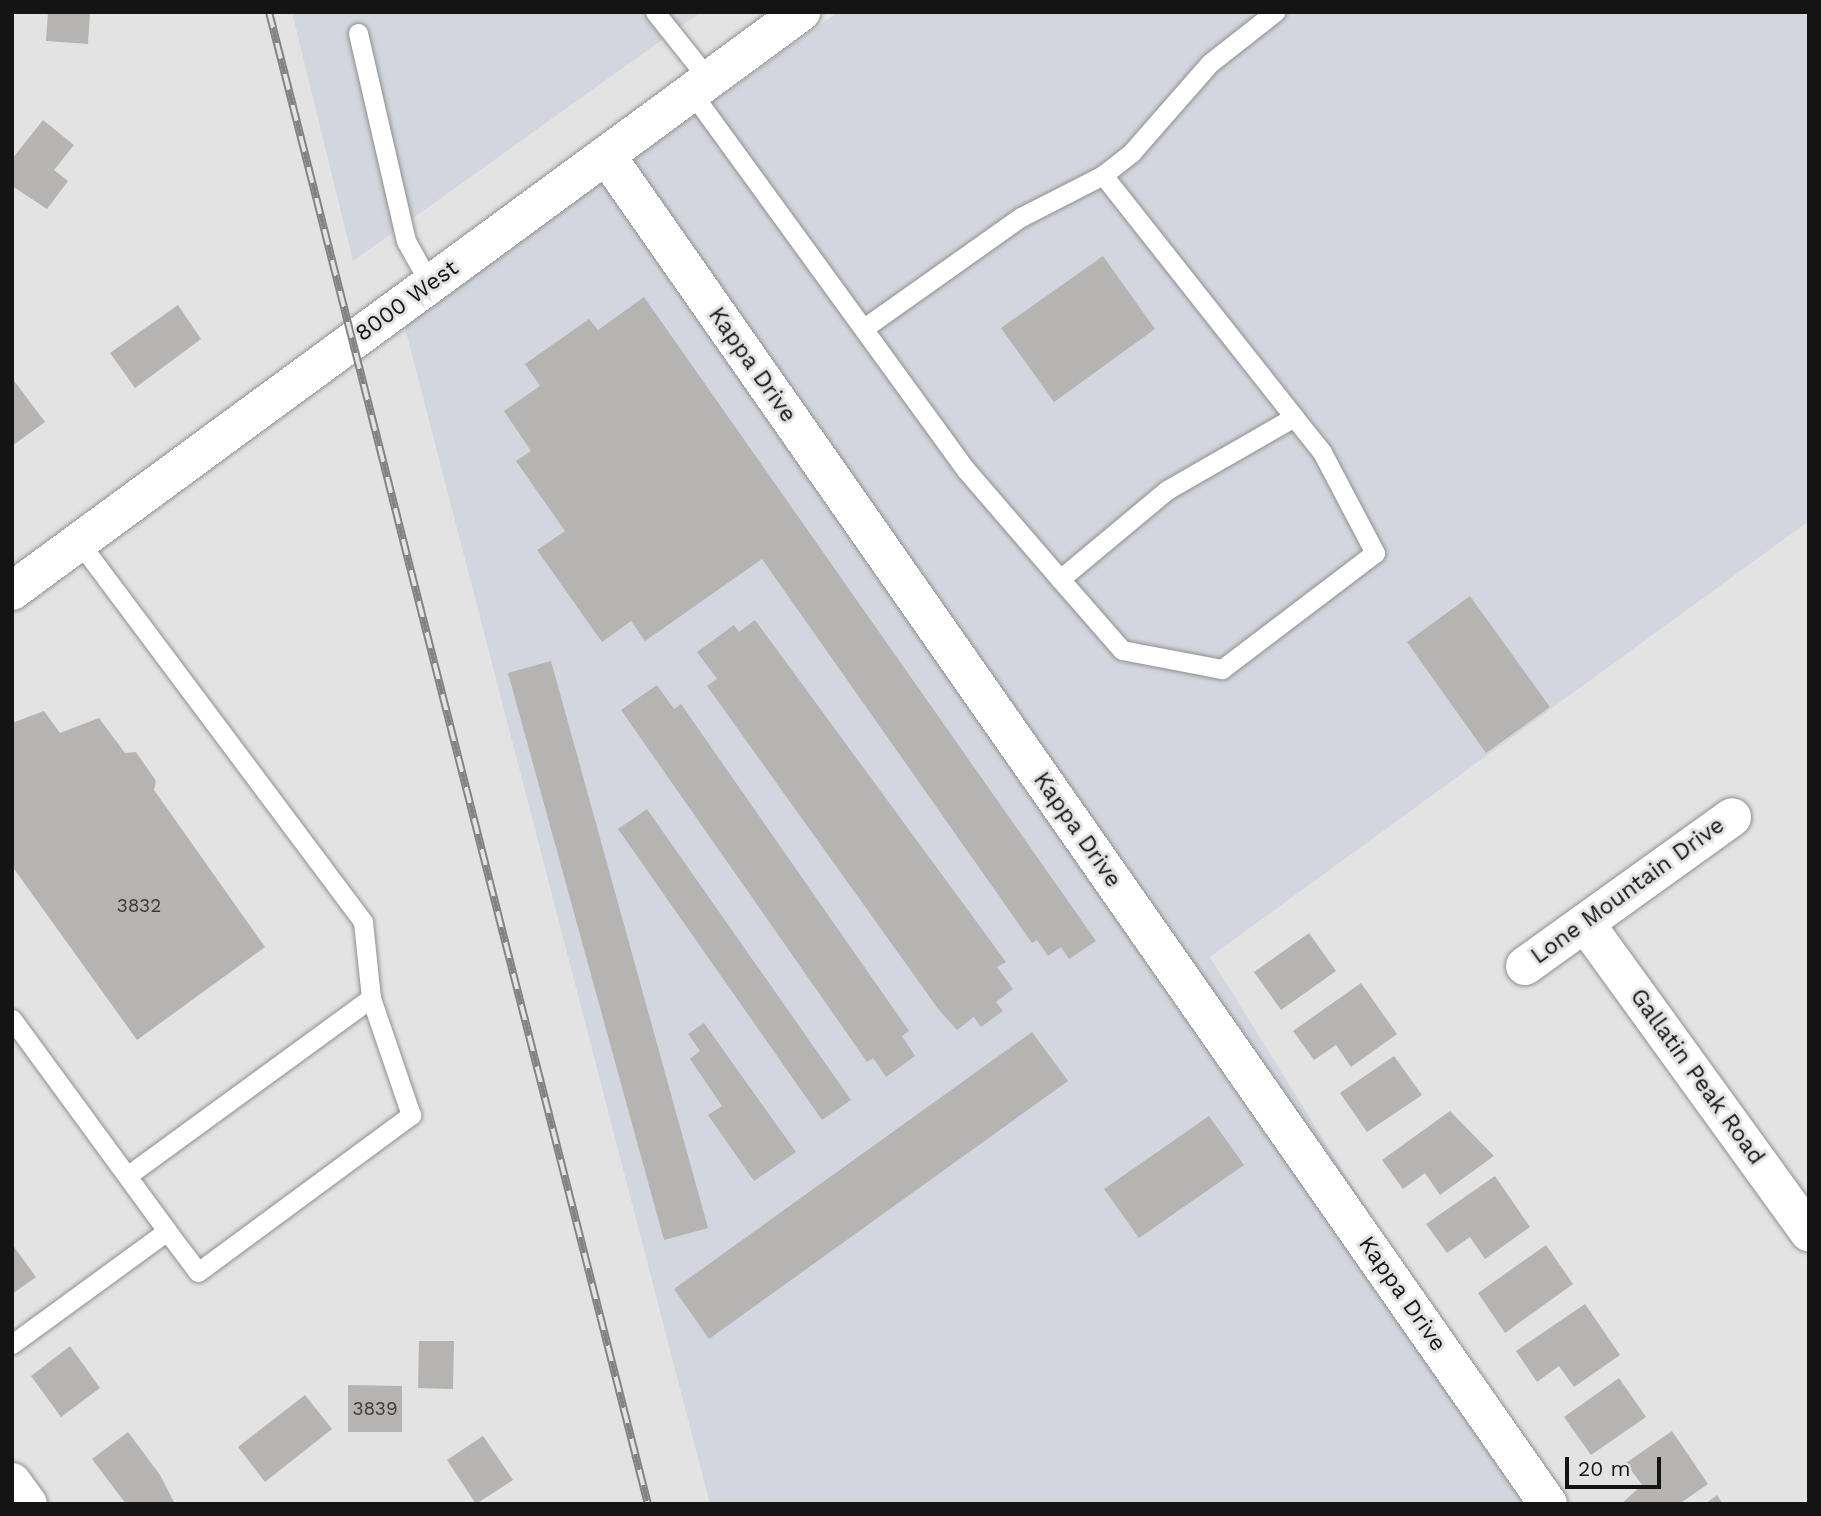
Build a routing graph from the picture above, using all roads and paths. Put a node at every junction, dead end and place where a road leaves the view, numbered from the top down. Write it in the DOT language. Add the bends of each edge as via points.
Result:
graph roads {
  1 [pos="655,12"];
  2 [pos="801,12"];
  3 [pos="1275,12"];
  4 [pos="358,33"];
  5 [pos="700,87"];
  6 [pos="606,155"];
  7 [pos="1103,175"];
  8 [pos="430,285"];
  9 [pos="863,328"];
  10 [pos="1294,417"];
  11 [pos="79,542"];
  12 [pos="1060,579"];
  13 [pos="12,591"];
  14 [pos="1731,817"];
  15 [pos="1585,923"];
  16 [pos="1524,966"];
  17 [pos="371,998"];
  18 [pos="12,1019"];
  19 [pos="128,1175"];
  20 [pos="167,1231"];
  21 [pos="1809,1232"];
  22 [pos="12,1343"];
  23 [pos="12,1482"];
  24 [pos="28,1504"];
  25 [pos="1548,1504"];
  1 -- 5 [label="lane"];
  2 -- 5 [label="street, 8000 West"];
  3 -- 7 [label="lane" via="1210,63 1132,152"];
  4 -- 8 [label="lane" via="406,241"];
  5 -- 6 [label="street, 8000 West"];
  5 -- 9 [label="lane"];
  6 -- 8 [label="street, 8000 West"];
  6 -- 25 [label="street, Kappa Drive"];
  7 -- 9 [label="lane" via="1021,217"];
  7 -- 10 [label="lane"];
  8 -- 11 [label="street, 8000 West"];
  9 -- 12 [label="lane" via="966,470"];
  10 -- 12 [label="lane" via="1167,490"];
  10 -- 12 [label="lane" via="1322,452 1375,553 1222,670 1122,650"];
  11 -- 13 [label="street, 8000 West"];
  11 -- 17 [label="lane" via="363,922"];
  14 -- 15 [label="street, Lone Mountain Drive"];
  15 -- 16 [label="street, Lone Mountain Drive"];
  15 -- 21 [label="street, Gallatin Peak Road"];
  17 -- 19 [label="lane"];
  17 -- 20 [label="lane" via="411,1115 198,1272"];
  18 -- 19 [label="lane"];
  19 -- 20 [label="lane"];
  20 -- 22 [label="lane"];
  23 -- 24 [label="street"];
}
